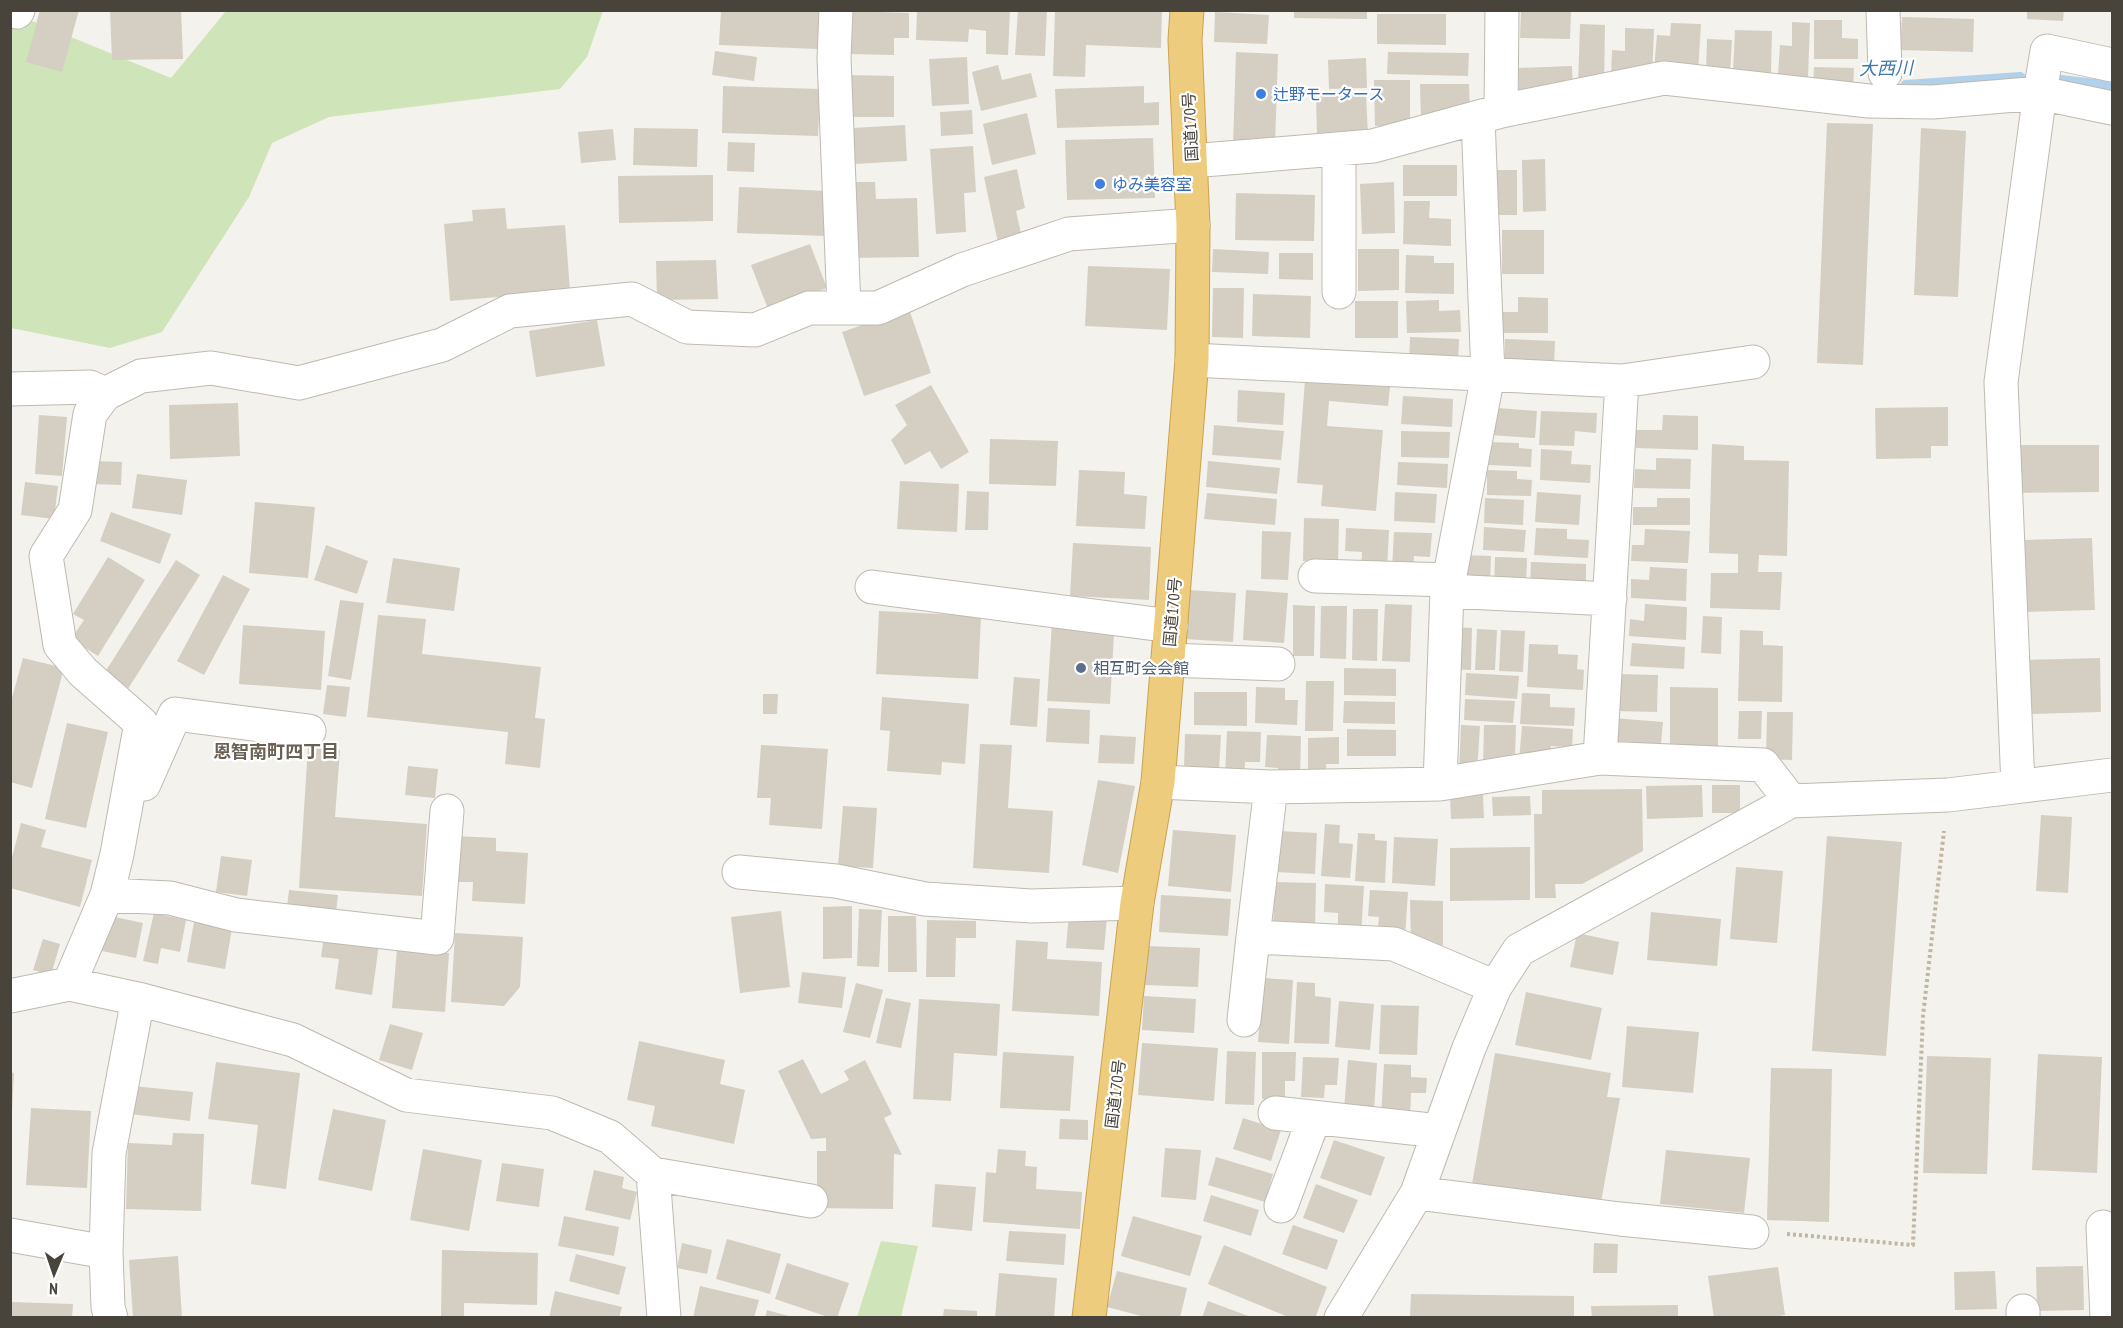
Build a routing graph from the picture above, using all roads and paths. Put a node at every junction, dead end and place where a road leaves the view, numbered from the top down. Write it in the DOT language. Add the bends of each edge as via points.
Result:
graph roads {
  1 [pos="836,10"];
  2 [pos="1187,10"];
  3 [pos="1502,10"];
  4 [pos="1883,10"];
  5 [pos="2112,65"];
  6 [pos="1885,73"];
  7 [pos="2040,93"];
  8 [pos="2112,108"];
  9 [pos="1489,114"];
  10 [pos="1339,149"];
  11 [pos="1191,160"];
  12 [pos="1193,225"];
  13 [pos="1339,292"];
  14 [pos="843,308"];
  15 [pos="1192,360"];
  16 [pos="1753,362"];
  17 [pos="1488,375"];
  18 [pos="1622,381"];
  19 [pos="10,389"];
  20 [pos="105,394"];
  21 [pos="1315,576"];
  22 [pos="872,586"];
  23 [pos="1449,586"];
  24 [pos="1610,599"];
  25 [pos="1171,626"];
  26 [pos="1168,660"];
  27 [pos="1278,664"];
  28 [pos="309,731"];
  29 [pos="1600,758"];
  30 [pos="2112,775"];
  31 [pos="1158,782"];
  32 [pos="1440,783"];
  33 [pos="2018,786"];
  34 [pos="1271,787"];
  35 [pos="1948,795"];
  36 [pos="1791,801"];
  37 [pos="447,811"];
  38 [pos="117,854"];
  39 [pos="739,872"];
  40 [pos="107,895"];
  41 [pos="1137,903"];
  42 [pos="1253,937"];
  43 [pos="69,984"];
  44 [pos="1495,987"];
  45 [pos="10,996"];
  46 [pos="138,999"];
  47 [pos="1244,1020"];
  48 [pos="1275,1113"];
  49 [pos="1314,1118"];
  50 [pos="1439,1131"];
  51 [pos="653,1174"];
  52 [pos="1417,1193"];
  53 [pos="811,1201"];
  54 [pos="1281,1206"];
  55 [pos="2103,1227"];
  56 [pos="1752,1232"];
  57 [pos="10,1235"];
  58 [pos="106,1252"];
  59 [pos="111,1317"];
  60 [pos="664,1317"];
  61 [pos="1089,1317"];
  62 [pos="1341,1317"];
  63 [pos="2107,1317"];
  1 -- 14 [label="street" via="834,57"];
  2 -- 11 [label="highway, 国道170号"];
  3 -- 9 [label="street"];
  4 -- 6 [label="street"];
  5 -- 7 [label="street" via="2047,51"];
  7 -- 8 [label="street"];
  7 -- 9 [label="street" via="1933,102 1869,101 1664,78"];
  7 -- 33 [label="street" via="2001,381"];
  9 -- 10 [label="street" via="1373,146"];
  9 -- 17 [label="street"];
  10 -- 11 [label="street"];
  10 -- 13 [label="street"];
  11 -- 12 [label="highway, 国道170号"];
  12 -- 14 [label="street" via="1069,234 962,270 878,308"];
  12 -- 15 [label="highway, 国道170号"];
  14 -- 20 [label="street" via="809,308 754,330 687,327 632,299 510,311 442,345 299,383 210,368 141,376"];
  15 -- 17 [label="street"];
  15 -- 25 [label="highway, 国道170号"];
  16 -- 18 [label="street"];
  17 -- 18 [label="street"];
  17 -- 23 [label="street"];
  18 -- 24 [label="street"];
  19 -- 20 [label="street" via="90,387"];
  20 -- 38 [label="street" via="90,414 75,510 46,556 60,645 83,672 141,723"];
  21 -- 23 [label="street"];
  22 -- 25 [label="street"];
  23 -- 24 [label="street"];
  23 -- 32 [label="street"];
  24 -- 29 [label="street"];
  25 -- 26 [label="highway, 国道170号"];
  26 -- 27 [label="street"];
  26 -- 31 [label="highway, 国道170号"];
  28 -- 38 [label="street" via="176,714 150,767"];
  29 -- 32 [label="street"];
  29 -- 36 [label="street" via="1763,765"];
  30 -- 33 [label="street"];
  31 -- 34 [label="street"];
  31 -- 41 [label="highway, 国道170号"];
  32 -- 34 [label="street"];
  33 -- 35 [label="street"];
  34 -- 42 [label="street"];
  35 -- 36 [label="street"];
  35 -- 56 [label="path" via="1923,1016 1913,1245"];
  36 -- 44 [label="street" via="1519,950"];
  37 -- 40 [label="street" via="437,938 236,915 170,898"];
  38 -- 40 [label="street"];
  39 -- 41 [label="street" via="836,881 925,899 1031,906"];
  40 -- 43 [label="street"];
  41 -- 61 [label="highway, 国道170号"];
  42 -- 44 [label="street" via="1394,944"];
  42 -- 47 [label="street"];
  43 -- 45 [label="street"];
  43 -- 46 [label="street"];
  44 -- 50 [label="street"];
  46 -- 51 [label="street" via="293,1040 406,1095 552,1113 610,1137"];
  46 -- 58 [label="street" via="109,1154"];
  48 -- 49 [label="street"];
  49 -- 50 [label="street"];
  49 -- 54 [label="street"];
  50 -- 52 [label="street"];
  51 -- 53 [label="street"];
  51 -- 60 [label="street"];
  52 -- 56 [label="street"];
  52 -- 62 [label="street"];
  55 -- 63 [label="street"];
  57 -- 58 [label="street"];
  58 -- 59 [label="street"];
}
